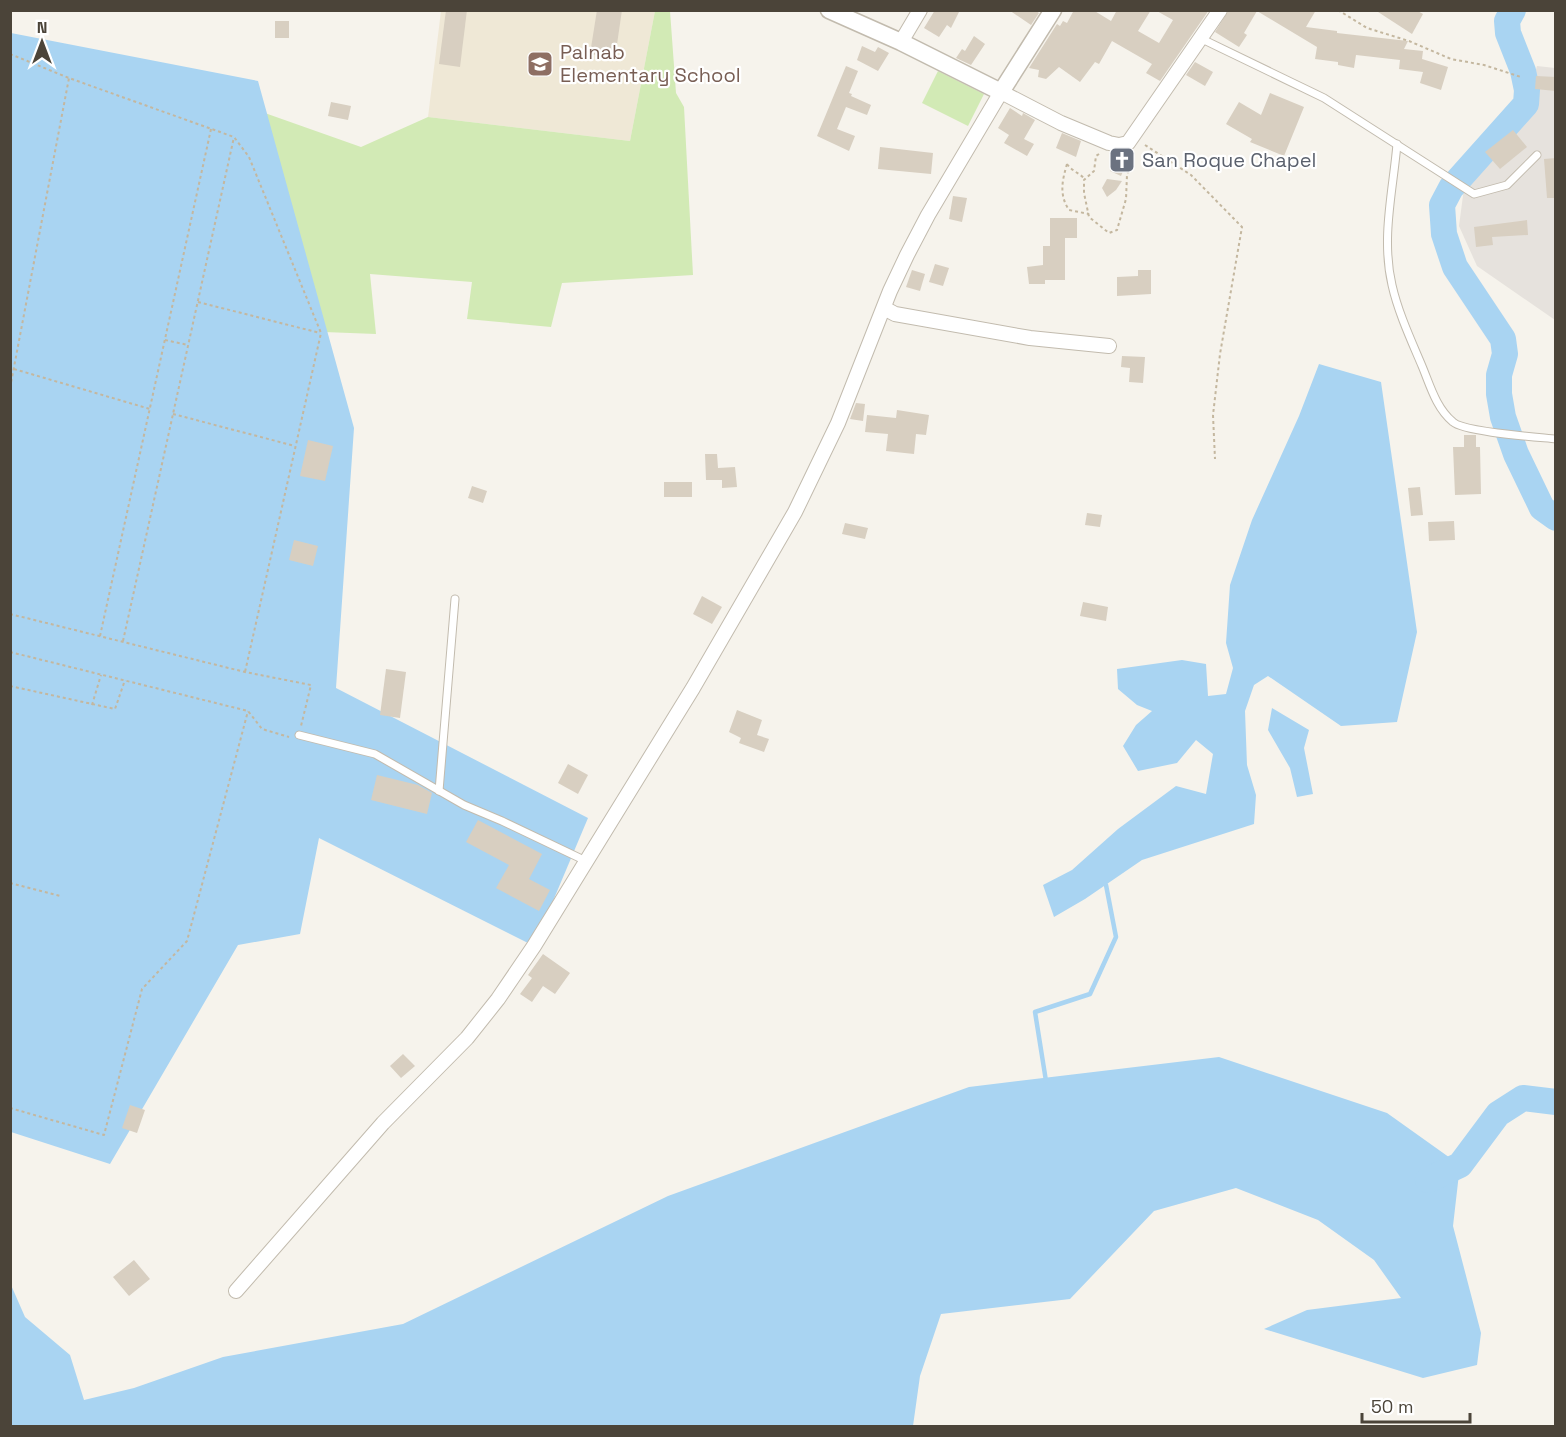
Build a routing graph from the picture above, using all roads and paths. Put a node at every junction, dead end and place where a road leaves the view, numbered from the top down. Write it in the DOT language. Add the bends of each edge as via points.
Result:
graph roads {
  1 [pos="830,10"];
  2 [pos="920,10"];
  3 [pos="1053,10"];
  4 [pos="1220,10"];
  5 [pos="1338,10"];
  6 [pos="1202,39"];
  7 [pos="901,42"];
  8 [pos="10,54"];
  9 [pos="1521,77"];
  10 [pos="69,78"];
  11 [pos="1001,92"];
  12 [pos="211,129"];
  13 [pos="234,137"];
  14 [pos="1132,137"];
  15 [pos="1109,143"];
  16 [pos="1397,144"];
  17 [pos="1537,155"];
  18 [pos="1132,157"];
  19 [pos="1085,179"];
  20 [pos="1089,214"];
  21 [pos="198,302"];
  22 [pos="884,308"];
  23 [pos="321,333"];
  24 [pos="165,340"];
  25 [pos="188,345"];
  26 [pos="1109,346"];
  27 [pos="14,369"];
  28 [pos="10,388"];
  29 [pos="150,409"];
  30 [pos="173,414"];
  31 [pos="1556,439"];
  32 [pos="296,446"];
  33 [pos="1215,459"];
  34 [pos="455,599"];
  35 [pos="10,614"];
  36 [pos="100,636"];
  37 [pos="123,642"];
  38 [pos="10,652"];
  39 [pos="245,672"];
  40 [pos="101,675"];
  41 [pos="125,680"];
  42 [pos="10,686"];
  43 [pos="92,705"];
  44 [pos="248,711"];
  45 [pos="299,735"];
  46 [pos="439,791"];
  47 [pos="587,862"];
  48 [pos="10,884"];
  49 [pos="60,896"];
  50 [pos="10,1108"];
  51 [pos="236,1291"];
  1 -- 7 [label="street"];
  2 -- 7 [label="street"];
  3 -- 11 [label="street"];
  4 -- 6 [label="street"];
  5 -- 9 [label="path" via="1367,28 1451,59"];
  6 -- 14 [label="street"];
  6 -- 16 [label="lane" via="1324,98"];
  7 -- 11 [label="street"];
  8 -- 10 [label="path"];
  10 -- 12 [label="path"];
  10 -- 27 [label="path"];
  11 -- 15 [label="street"];
  11 -- 22 [label="street" via="928,215"];
  12 -- 13 [label="path"];
  12 -- 24 [label="path"];
  13 -- 21 [label="path"];
  13 -- 23 [label="path" via="249,157"];
  14 -- 15 [label="street" via="1128,143"];
  14 -- 33 [label="path" via="1191,175 1242,227 1220,354 1213,415"];
  15 -- 19 [label="path" via="1096,156 1094,171"];
  16 -- 17 [label="lane" via="1474,194 1507,185"];
  16 -- 31 [label="lane" via="1388,226 1392,286 1438,404 1454,423 1484,431"];
  18 -- 20 [label="path" via="1117,230 1109,233"];
  19 -- 20 [label="path"];
  19 -- 20 [label="path" via="1067,164 1062,199 1069,210"];
  21 -- 23 [label="path"];
  21 -- 25 [label="path"];
  22 -- 26 [label="street" via="895,314 1030,338"];
  22 -- 47 [label="street" via="838,423 795,512"];
  23 -- 32 [label="path"];
  24 -- 25 [label="path"];
  24 -- 29 [label="path"];
  25 -- 30 [label="path"];
  27 -- 28 [label="path"];
  27 -- 29 [label="path"];
  29 -- 36 [label="path"];
  30 -- 32 [label="path"];
  30 -- 37 [label="path"];
  32 -- 39 [label="path"];
  34 -- 46 [label="lane"];
  35 -- 36 [label="path"];
  36 -- 37 [label="path"];
  37 -- 39 [label="path"];
  38 -- 40 [label="path"];
  39 -- 45 [label="path" via="311,685"];
  40 -- 41 [label="path"];
  40 -- 43 [label="path"];
  41 -- 43 [label="path" via="115,709"];
  41 -- 44 [label="path"];
  42 -- 43 [label="path"];
  44 -- 45 [label="path" via="262,729 292,738"];
  44 -- 50 [label="path" via="187,941 142,989 104,1135"];
  45 -- 46 [label="lane" via="375,754"];
  46 -- 47 [label="lane"];
  47 -- 51 [label="street" via="498,999 467,1038 383,1123"];
  48 -- 49 [label="path"];
}
